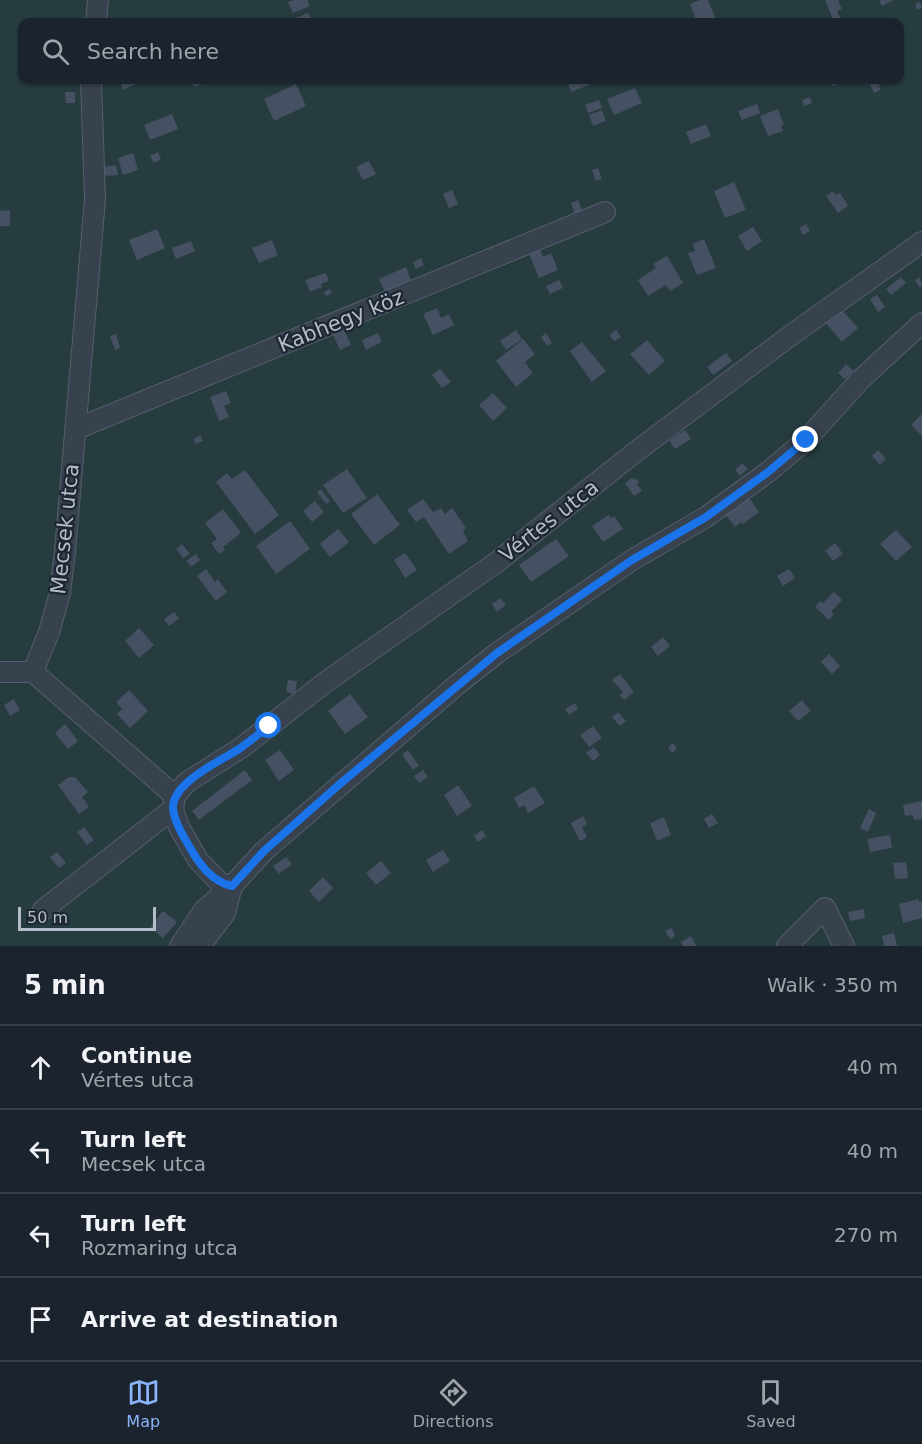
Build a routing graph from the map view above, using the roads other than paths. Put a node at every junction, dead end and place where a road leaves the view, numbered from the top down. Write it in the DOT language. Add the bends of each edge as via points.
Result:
graph roads {
  1 [pos="98,0"];
  2 [pos="96,18"];
  3 [pos="91,84"];
  4 [pos="605,212"];
  5 [pos="922,242"];
  6 [pos="922,324"];
  7 [pos="76,429"];
  8 [pos="0,672"];
  9 [pos="33,672"];
  10 [pos="174,803"];
  11 [pos="232,886"];
  12 [pos="43,910"];
  13 [pos="180,946"];
  14 [pos="200,946"];
  15 [pos="787,946"];
  16 [pos="844,946"];
  1 -- 2 [label="street"];
  3 -- 7 [label="street, Mecsek utca" via="95,199"];
  4 -- 7 [label="street, Kabhegy köz"];
  5 -- 10 [label="street, Vértes utca" via="634,453 497,562 187,782"];
  6 -- 11 [label="street" via="861,379 806,440 768,472 497,653 341,783 264,851"];
  7 -- 9 [label="street, Mecsek utca" via="60,593"];
  8 -- 9 [label="street"];
  9 -- 10 [label="street"];
  10 -- 11 [label="street" via="179,827 198,860 220,883"];
  10 -- 12 [label="street, Vértes utca"];
  11 -- 13 [label="street" via="204,910"];
  11 -- 14 [label="street" via="225,913"];
  15 -- 16 [label="street" via="825,908"];
}
